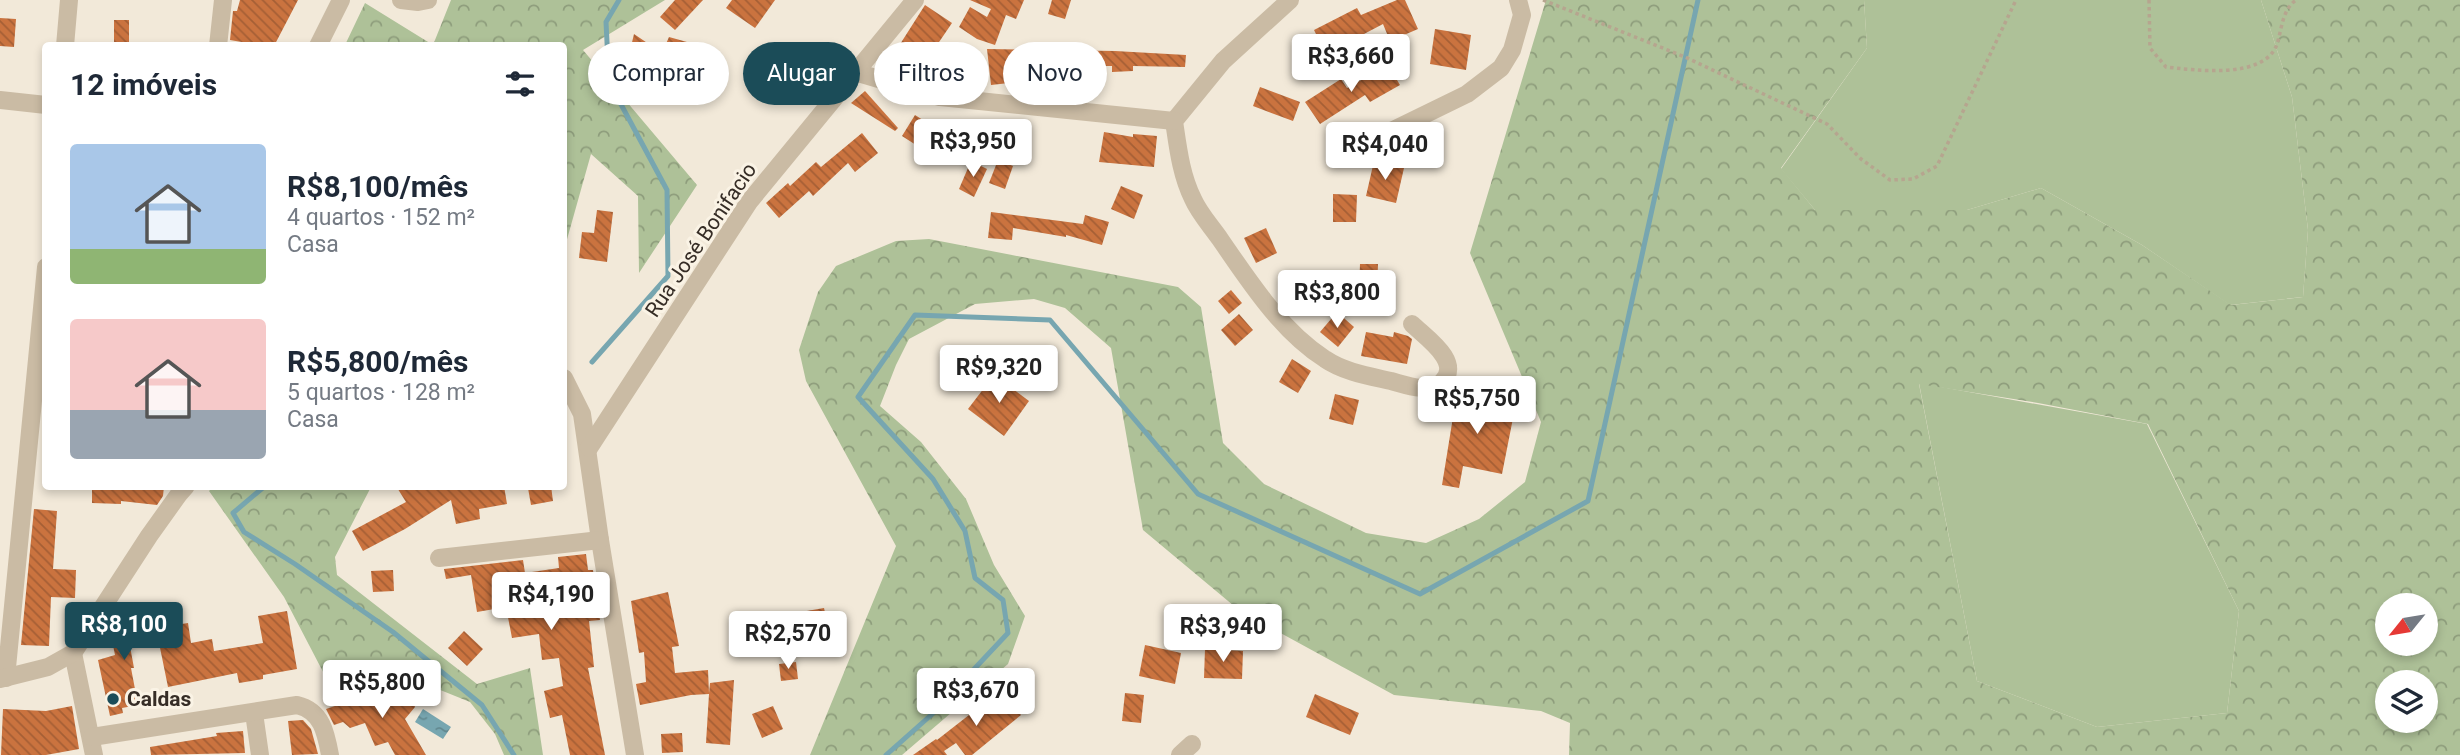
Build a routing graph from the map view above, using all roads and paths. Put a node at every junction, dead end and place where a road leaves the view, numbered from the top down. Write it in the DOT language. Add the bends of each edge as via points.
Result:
graph roads {
  1 [pos="68,0"];
  2 [pos="223,0"];
  3 [pos="341,0"];
  4 [pos="401,0"];
  5 [pos="428,0"];
  6 [pos="915,0"];
  7 [pos="1290,0"];
  8 [pos="1518,0"];
  9 [pos="1543,0"];
  10 [pos="2016,0"];
  11 [pos="2149,0"];
  12 [pos="2296,0"];
  13 [pos="65,42"];
  14 [pos="218,42"];
  15 [pos="320,42"];
  16 [pos="860,66"];
  17 [pos="860,73"];
  18 [pos="0,100"];
  19 [pos="42,105"];
  20 [pos="828,105"];
  21 [pos="1174,121"];
  22 [pos="1342,155"];
  23 [pos="42,305"];
  24 [pos="1412,324"];
  25 [pos="567,384"];
  26 [pos="589,449"];
  27 [pos="181,490"];
  28 [pos="600,540"];
  29 [pos="439,558"];
  30 [pos="73,653"];
  31 [pos="3,678"];
  32 [pos="254,713"];
  33 [pos="93,746"];
  34 [pos="260,755"];
  35 [pos="330,755"];
  36 [pos="635,755"];
  1 -- 13 [label="street"];
  2 -- 14 [label="street"];
  3 -- 15 [label="street"];
  4 -- 5 [label="street"];
  6 -- 16 [label="street, Rua José Bonifacio"];
  7 -- 21 [label="street" via="1223,61"];
  8 -- 22 [label="street" via="1522,15 1512,50 1501,68 1467,94"];
  9 -- 10 [label="path" via="1685,57 1827,124 1889,180 1913,180 1937,166"];
  11 -- 12 [label="path" via="2150,48 2166,67 2237,70 2264,60 2276,47 2281,24"];
  17 -- 21 [label="street" via="940,97"];
  18 -- 19 [label="street"];
  20 -- 26 [label="street, Rua José Bonifacio" via="749,202"];
  21 -- 24 [label="street" via="1182,171 1193,201 1290,330 1326,360 1356,373 1429,389 1441,384 1448,374 1448,362"];
  23 -- 31 [label="street"];
  25 -- 26 [label="street" via="582,414"];
  26 -- 28 [label="street"];
  27 -- 30 [label="street"];
  28 -- 29 [label="street"];
  28 -- 36 [label="street"];
  30 -- 31 [label="street" via="48,667"];
  30 -- 33 [label="street"];
  32 -- 33 [label="street"];
  32 -- 34 [label="street"];
  32 -- 35 [label="street" via="298,705 313,712 322,723"];
}
